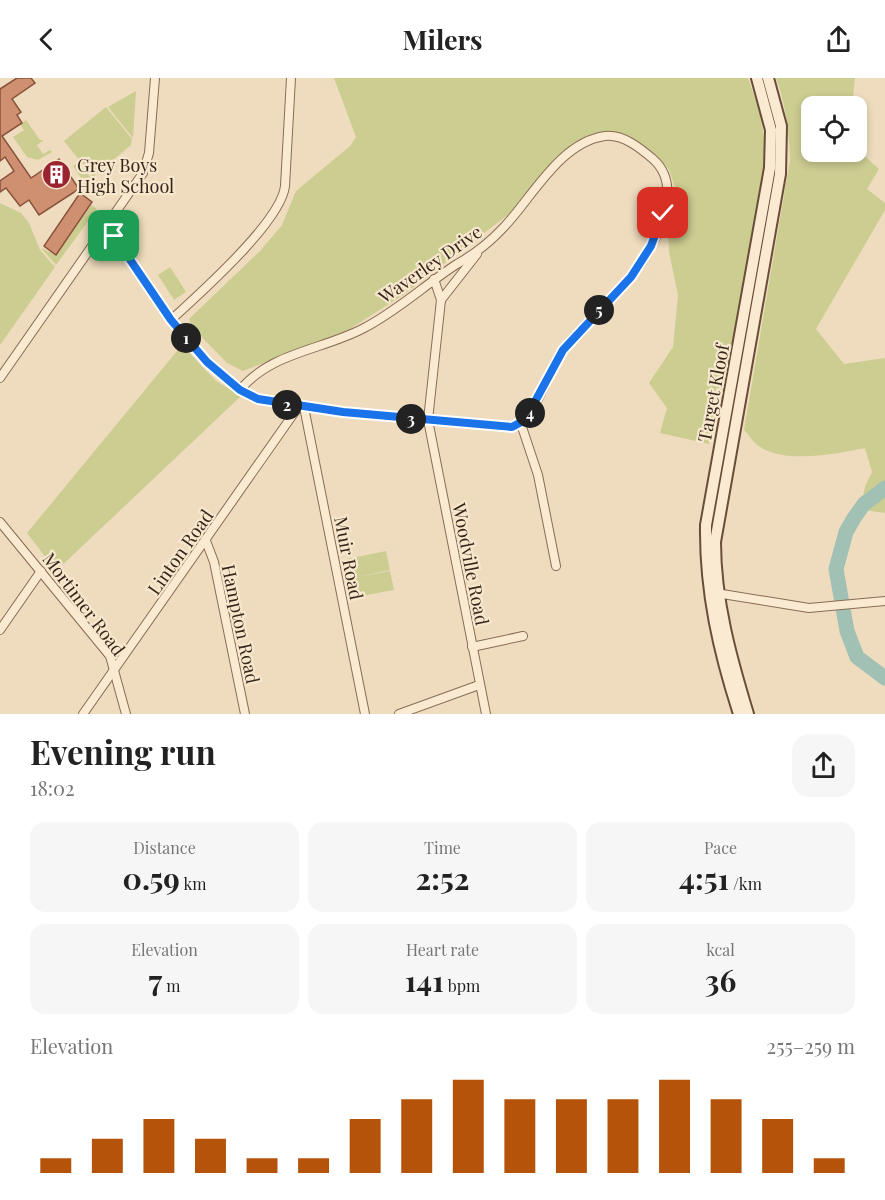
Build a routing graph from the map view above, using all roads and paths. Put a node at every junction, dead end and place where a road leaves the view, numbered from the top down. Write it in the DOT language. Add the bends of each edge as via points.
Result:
graph roads {
  1 [pos="155,78"];
  2 [pos="291,78"];
  3 [pos="757,78"];
  4 [pos="768,78"];
  5 [pos="108,226"];
  6 [pos="479,251"];
  7 [pos="434,279"];
  8 [pos="441,300"];
  9 [pos="171,320"];
  10 [pos="0,378"];
  11 [pos="240,390"];
  12 [pos="301,407"];
  13 [pos="428,420"];
  14 [pos="521,424"];
  15 [pos="723,459"];
  16 [pos="0,522"];
  17 [pos="206,540"];
  18 [pos="556,566"];
  19 [pos="41,571"];
  20 [pos="713,592"];
  21 [pos="885,601"];
  22 [pos="0,630"];
  23 [pos="523,636"];
  24 [pos="472,647"];
  25 [pos="115,669"];
  26 [pos="479,686"];
  27 [pos="84,714"];
  28 [pos="126,714"];
  29 [pos="245,714"];
  30 [pos="365,714"];
  31 [pos="399,714"];
  32 [pos="486,714"];
  33 [pos="739,714"];
  34 [pos="748,714"];
  1 -- 5 [label="street" via="147,164"];
  2 -- 9 [label="street" via="281,201 223,269"];
  3 -- 15 [label="main road, Target Kloof" via="771,130 770,168"];
  4 -- 15 [label="main road, Target Kloof" via="781,126 780,174"];
  5 -- 9 [label="street"];
  5 -- 10 [label="street"];
  6 -- 7 [label="street, Waverley Drive"];
  6 -- 8 [label="street"];
  6 -- 14 [label="street, Waverley Drive" via="504,228 563,156 599,138 612,137 634,144 659,164 666,180 667,201 647,252 631,277 563,350"];
  7 -- 8 [label="street"];
  7 -- 11 [label="street, Waverley Drive" via="368,326 277,362 254,375"];
  8 -- 13 [label="street, Woodville Road"];
  9 -- 11 [label="street" via="213,368"];
  11 -- 12 [label="street" via="258,399"];
  12 -- 13 [label="street"];
  12 -- 17 [label="street, Linton Road"];
  12 -- 30 [label="street, Muir Road"];
  13 -- 14 [label="street" via="501,427"];
  13 -- 24 [label="street, Woodville Road"];
  14 -- 18 [label="street" via="538,475"];
  15 -- 20 [label="main road, Target Kloof" via="706,525"];
  16 -- 19 [label="street, Mortimer Road"];
  17 -- 25 [label="street, Linton Road"];
  17 -- 29 [label="street, Hampton Road"];
  19 -- 22 [label="street"];
  19 -- 25 [label="street, Mortimer Road" via="102,646"];
  20 -- 21 [label="street" via="798,607 828,608"];
  20 -- 33 [label="main road, Target Kloof" via="725,670"];
  20 -- 34 [label="main road, Target Kloof"];
  23 -- 24 [label="street"];
  24 -- 26 [label="street, Woodville Road"];
  25 -- 27 [label="street, Linton Road"];
  25 -- 28 [label="street, Mortimer Road"];
  26 -- 31 [label="street"];
  26 -- 32 [label="street, Woodville Road"];
}
